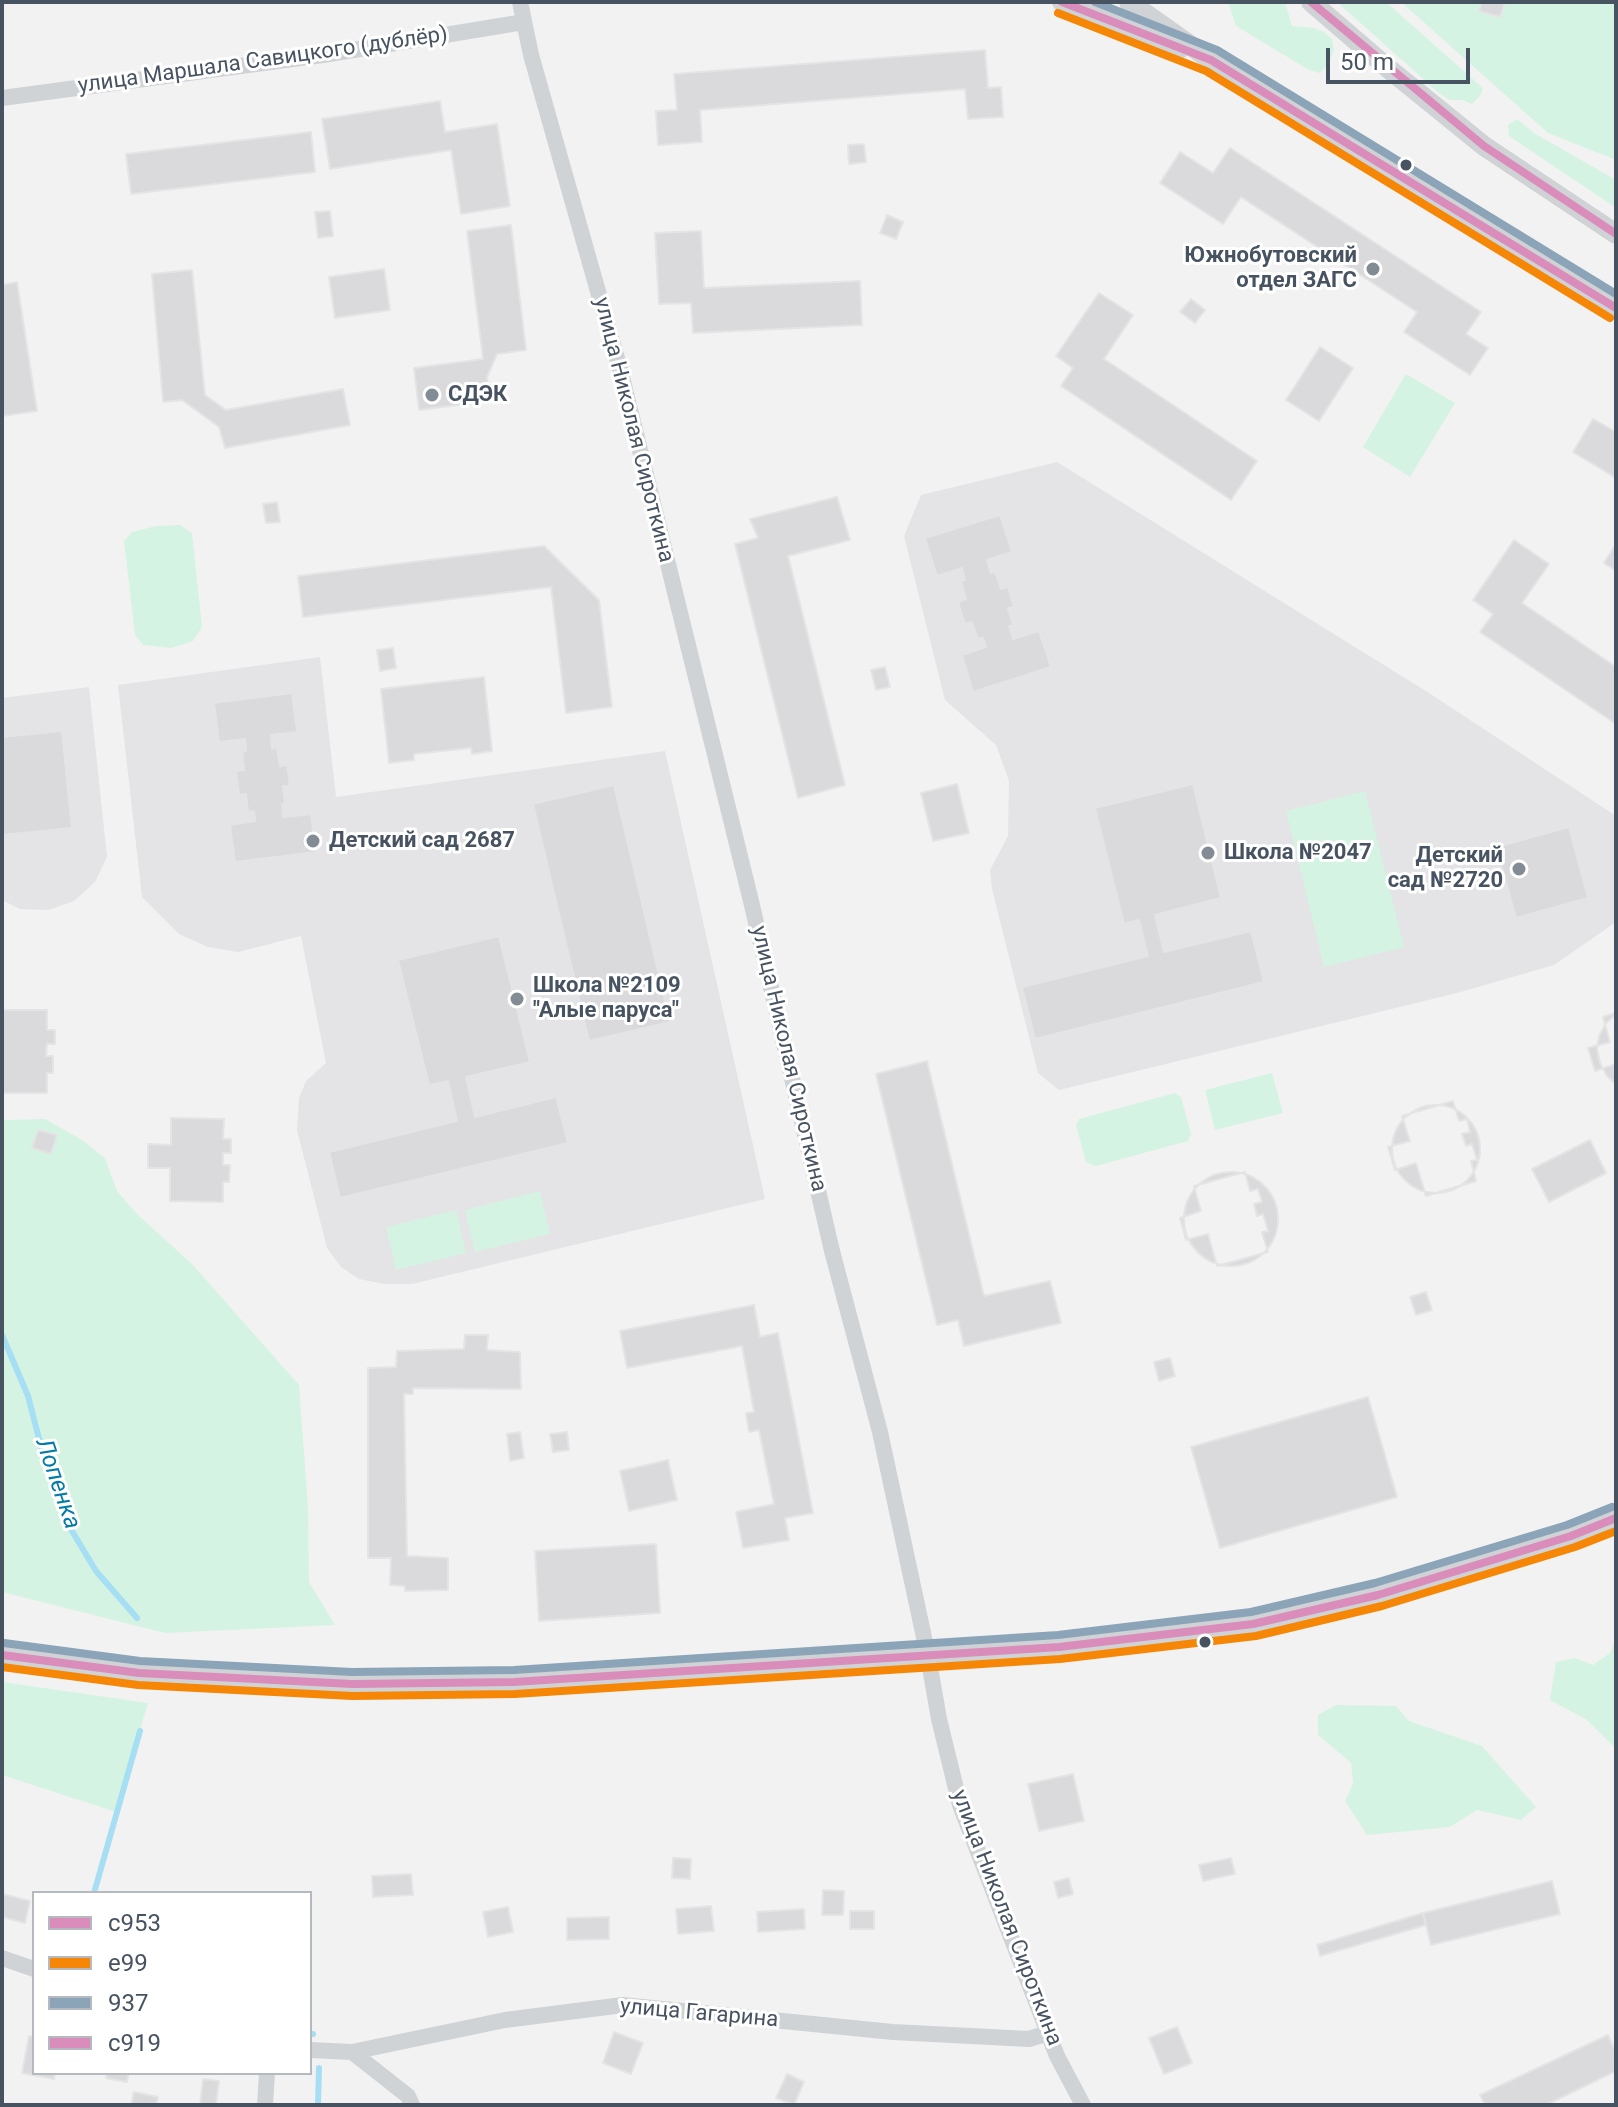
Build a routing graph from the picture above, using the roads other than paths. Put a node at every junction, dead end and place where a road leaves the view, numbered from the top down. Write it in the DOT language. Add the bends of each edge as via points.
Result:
graph roads {
  1 [pos="520,2"];
  2 [pos="1062,2"];
  3 [pos="1129,2"];
  4 [pos="1311,2"];
  5 [pos="1098,8"];
  6 [pos="524,22"];
  7 [pos="1211,60"];
  8 [pos="2,98"];
  9 [pos="1616,234"];
  10 [pos="1616,308"];
  11 [pos="1616,1518"];
  12 [pos="2,1655"];
  13 [pos="928,1656"];
  14 [pos="2,1958"];
  15 [pos="32,1968"];
  16 [pos="1048,2033"];
  17 [pos="312,2050"];
  18 [pos="352,2052"];
  19 [pos="267,2075"];
  20 [pos="265,2105"];
  21 [pos="412,2105"];
  22 [pos="1083,2105"];
  1 -- 6 [label="street, улица Николая Сироткина"];
  2 -- 5 [label="street"];
  3 -- 7 [label="street"];
  4 -- 9 [label="street" via="1484,146"];
  5 -- 7 [label="street"];
  6 -- 8 [label="street, улица Маршала Савицкого (дублёр)"];
  6 -- 13 [label="street, улица Николая Сироткина" via="620,369 880,1432"];
  7 -- 10 [label="street"];
  11 -- 13 [label="street" via="1378,1595 1253,1624"];
  12 -- 13 [label="street" via="139,1673 352,1684 514,1682"];
  13 -- 16 [label="street, улица Николая Сироткина" via="960,1805"];
  14 -- 15 [label="street"];
  16 -- 18 [label="street, улица Гагарина" via="1029,2039 893,2032 623,2005 505,2020"];
  16 -- 22 [label="street, улица Николая Сироткина"];
  17 -- 18 [label="street, улица Гагарина"];
  18 -- 21 [label="street" via="408,2096"];
  19 -- 20 [label="street"];
}
